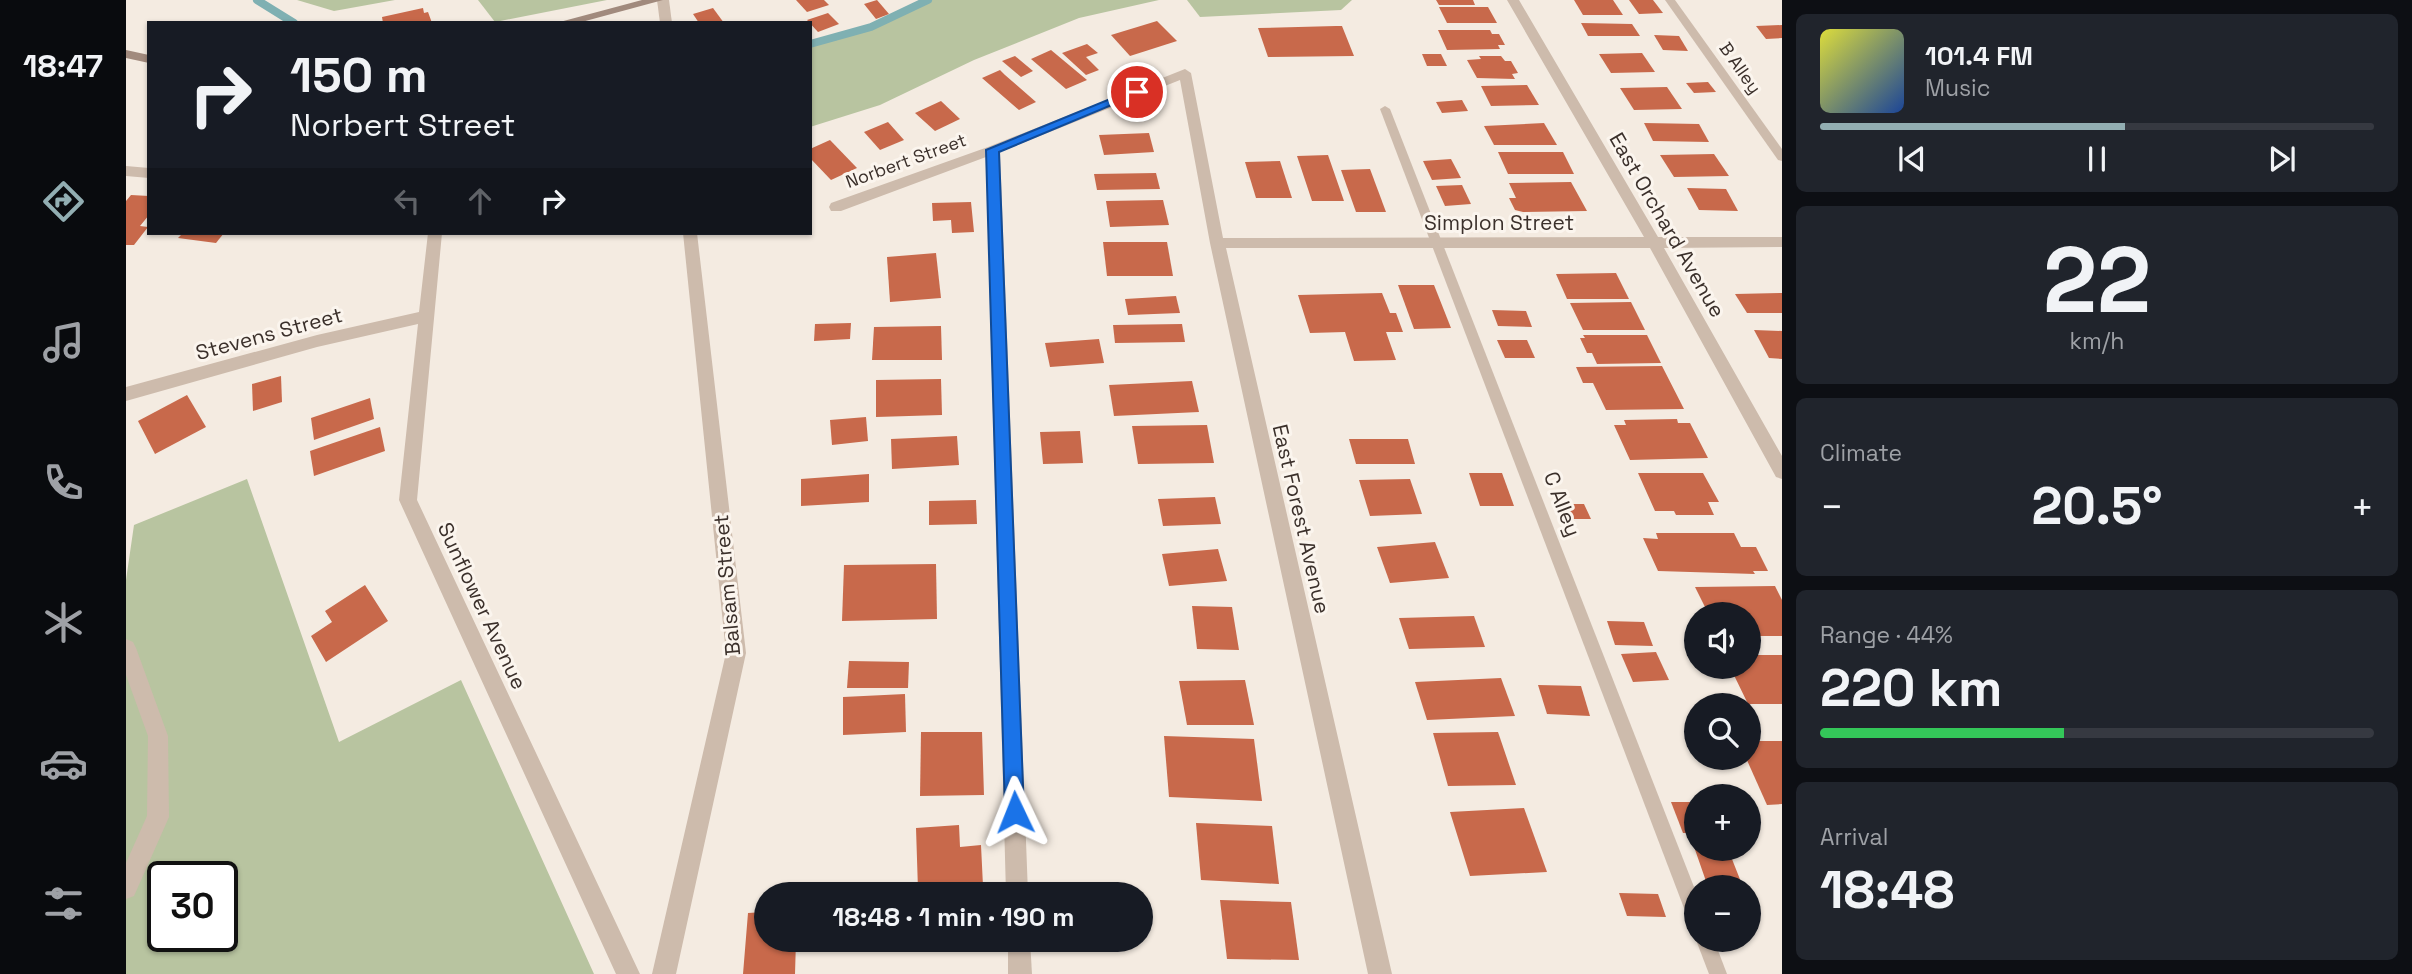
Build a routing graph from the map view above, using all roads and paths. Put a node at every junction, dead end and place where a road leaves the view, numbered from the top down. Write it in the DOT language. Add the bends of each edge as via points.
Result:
graph roads {
  1 [pos="657,0"];
  2 [pos="663,0"];
  3 [pos="1513,0"];
  4 [pos="1670,0"];
  5 [pos="570,21"];
  6 [pos="666,21"];
  7 [pos="126,54"];
  8 [pos="147,58"];
  9 [pos="1185,73"];
  10 [pos="1385,109"];
  11 [pos="993,150"];
  12 [pos="1782,157"];
  13 [pos="126,171"];
  14 [pos="147,173"];
  15 [pos="836,206"];
  16 [pos="435,235"];
  17 [pos="690,235"];
  18 [pos="1782,242"];
  19 [pos="1217,243"];
  20 [pos="1655,244"];
  21 [pos="1438,245"];
  22 [pos="424,317"];
  23 [pos="126,394"];
  24 [pos="1782,472"];
  25 [pos="126,648"];
  26 [pos="1017,882"];
  27 [pos="1684,885"];
  28 [pos="126,888"];
  29 [pos="1019,952"];
  30 [pos="1710,952"];
  31 [pos="628,974"];
  32 [pos="664,974"];
  33 [pos="1020,974"];
  34 [pos="1380,974"];
  35 [pos="1718,974"];
  1 -- 5 [label="street"];
  2 -- 6 [label="street"];
  3 -- 20 [label="street, East Orchard Avenue"];
  4 -- 12 [label="lane, B Alley"];
  7 -- 8 [label="street"];
  9 -- 11 [label="street, Norbert Street"];
  9 -- 19 [label="street, East Forest Avenue"];
  10 -- 21 [label="lane, C Alley"];
  11 -- 15 [label="street, Norbert Street"];
  11 -- 26 [label="street"];
  13 -- 14 [label="street"];
  16 -- 22 [label="street, Sunflower Avenue"];
  17 -- 32 [label="street, Balsam Street" via="736,653"];
  18 -- 20 [label="street, Simplon Street"];
  19 -- 21 [label="street, Simplon Street"];
  19 -- 34 [label="street, East Forest Avenue"];
  20 -- 21 [label="street, Simplon Street"];
  20 -- 24 [label="street, East Orchard Avenue"];
  21 -- 27 [label="lane, C Alley"];
  22 -- 23 [label="street, Stevens Street" via="317,341"];
  22 -- 31 [label="street, Sunflower Avenue" via="408,500"];
  25 -- 28 [label="street" via="158,736 158,817"];
  29 -- 33 [label="street"];
  30 -- 35 [label="lane"];
}
